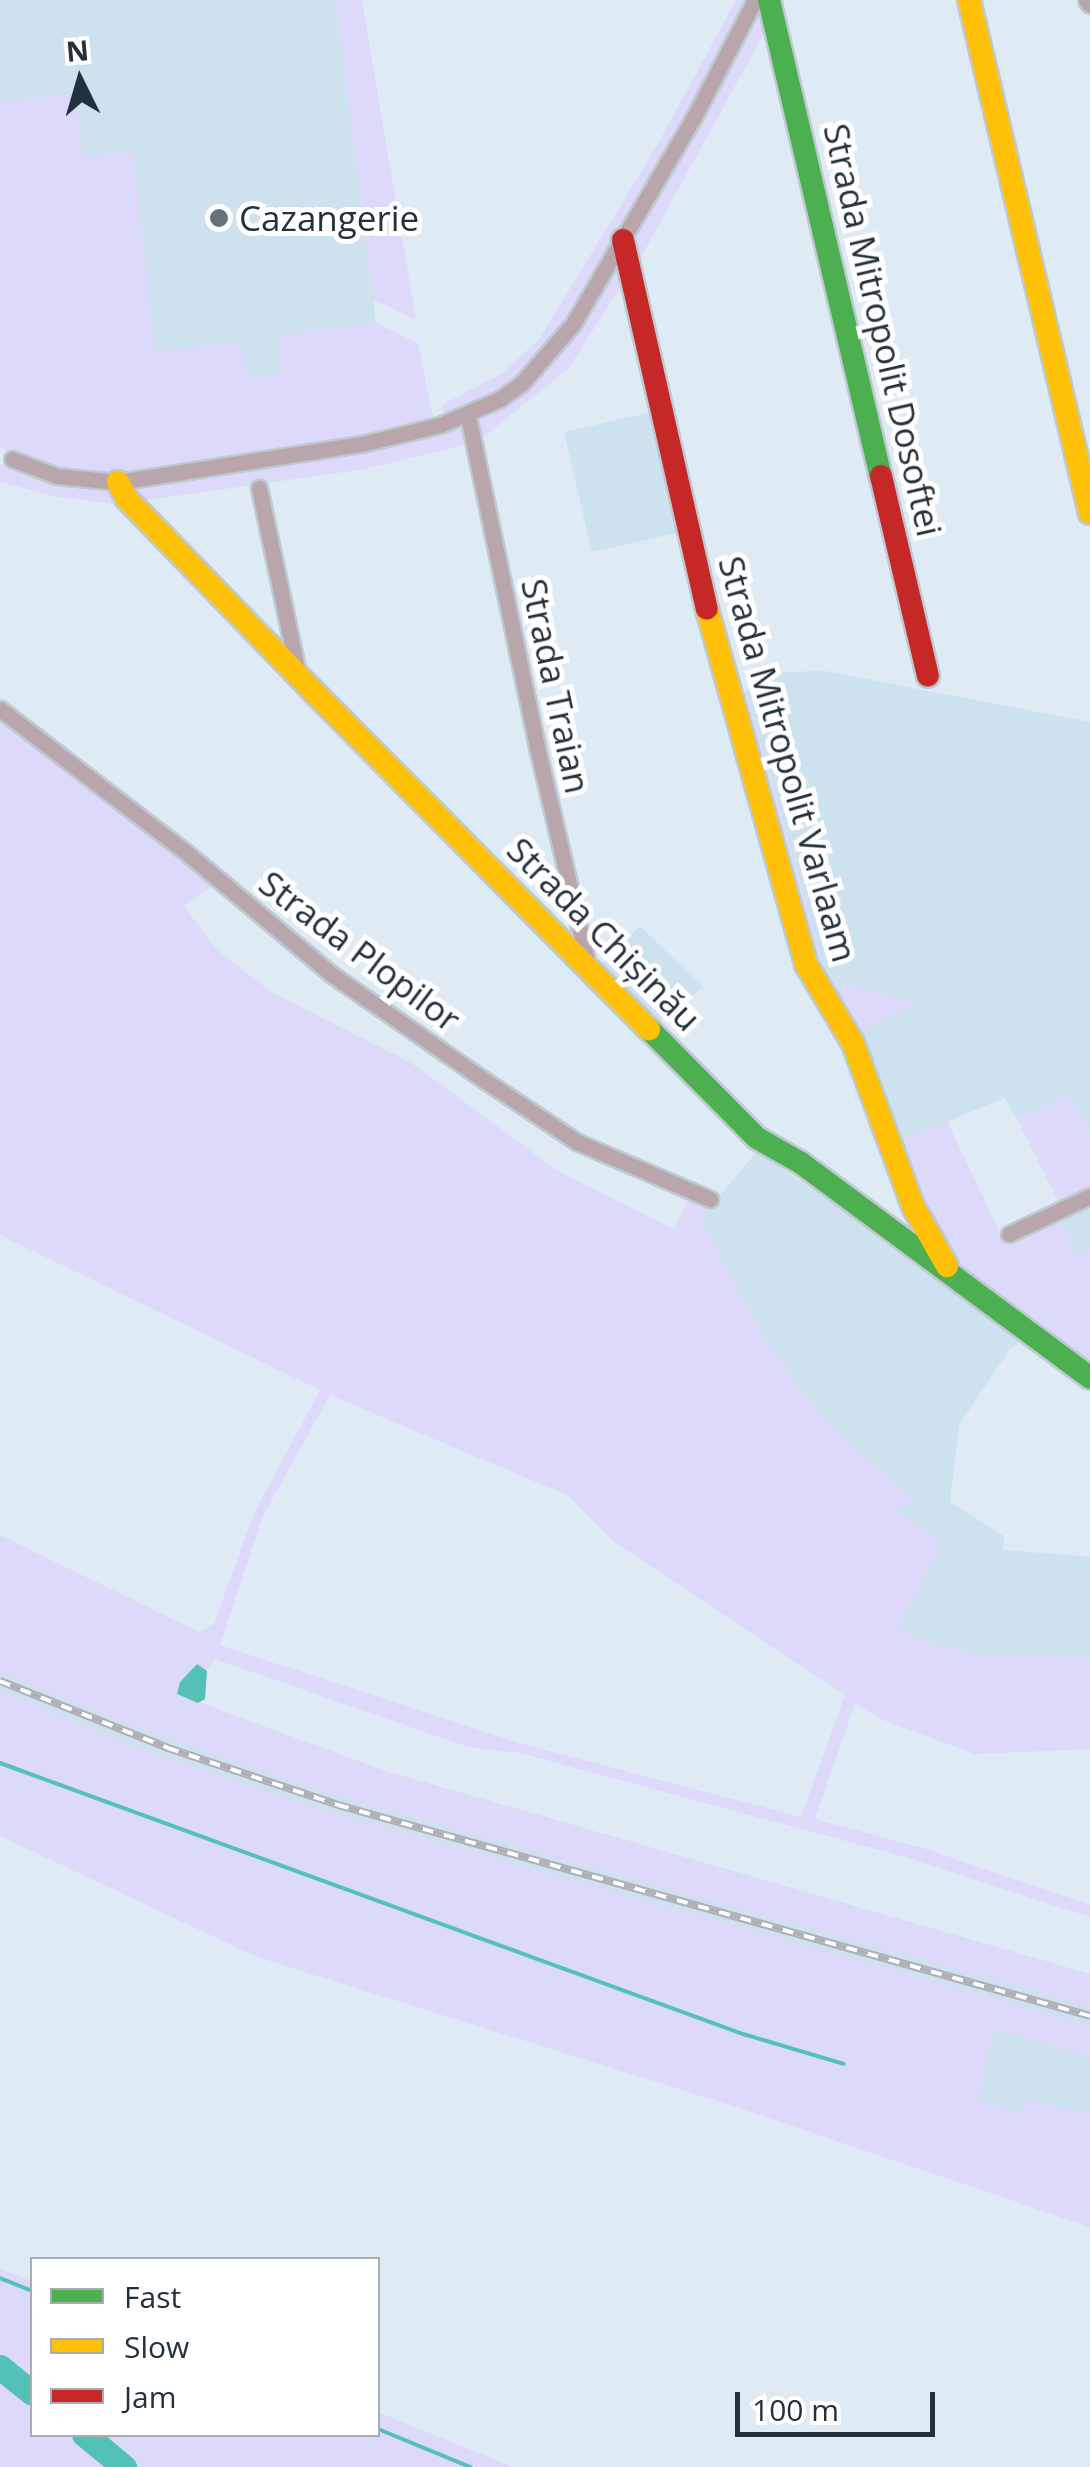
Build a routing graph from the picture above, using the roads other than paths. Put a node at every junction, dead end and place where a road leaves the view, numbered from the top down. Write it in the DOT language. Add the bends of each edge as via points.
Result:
graph roads {
  1 [pos="755,0"];
  2 [pos="770,0"];
  3 [pos="969,0"];
  4 [pos="623,240"];
  5 [pos="468,416"];
  6 [pos="12,459"];
  7 [pos="118,482"];
  8 [pos="259,488"];
  9 [pos="1090,513"];
  10 [pos="299,676"];
  11 [pos="928,676"];
  12 [pos="0,710"];
  13 [pos="589,968"];
  14 [pos="1090,1196"];
  15 [pos="710,1199"];
  16 [pos="1009,1234"];
  17 [pos="951,1273"];
  18 [pos="1090,1378"];
  1 -- 4 [label="street"];
  2 -- 11 [label="street, Strada Mitropolit Dosoftei"];
  3 -- 9 [label="street"];
  4 -- 5 [label="street" via="573,324 538,366"];
  4 -- 17 [label="street, Strada Mitropolit Varlaam" via="714,637 806,964 853,1043 913,1206"];
  5 -- 7 [label="street" via="366,443"];
  5 -- 13 [label="street, Strada Traian"];
  6 -- 7 [label="street" via="56,476"];
  7 -- 10 [label="street, Strada Chișinău" via="127,499"];
  8 -- 10 [label="street"];
  10 -- 13 [label="street, Strada Chișinău"];
  12 -- 15 [label="street, Strada Plopilor" via="187,852 331,974 438,1048 577,1142"];
  13 -- 17 [label="street, Strada Chișinău" via="757,1138"];
  14 -- 16 [label="street"];
  17 -- 18 [label="street, Strada Chișinău"];
}
